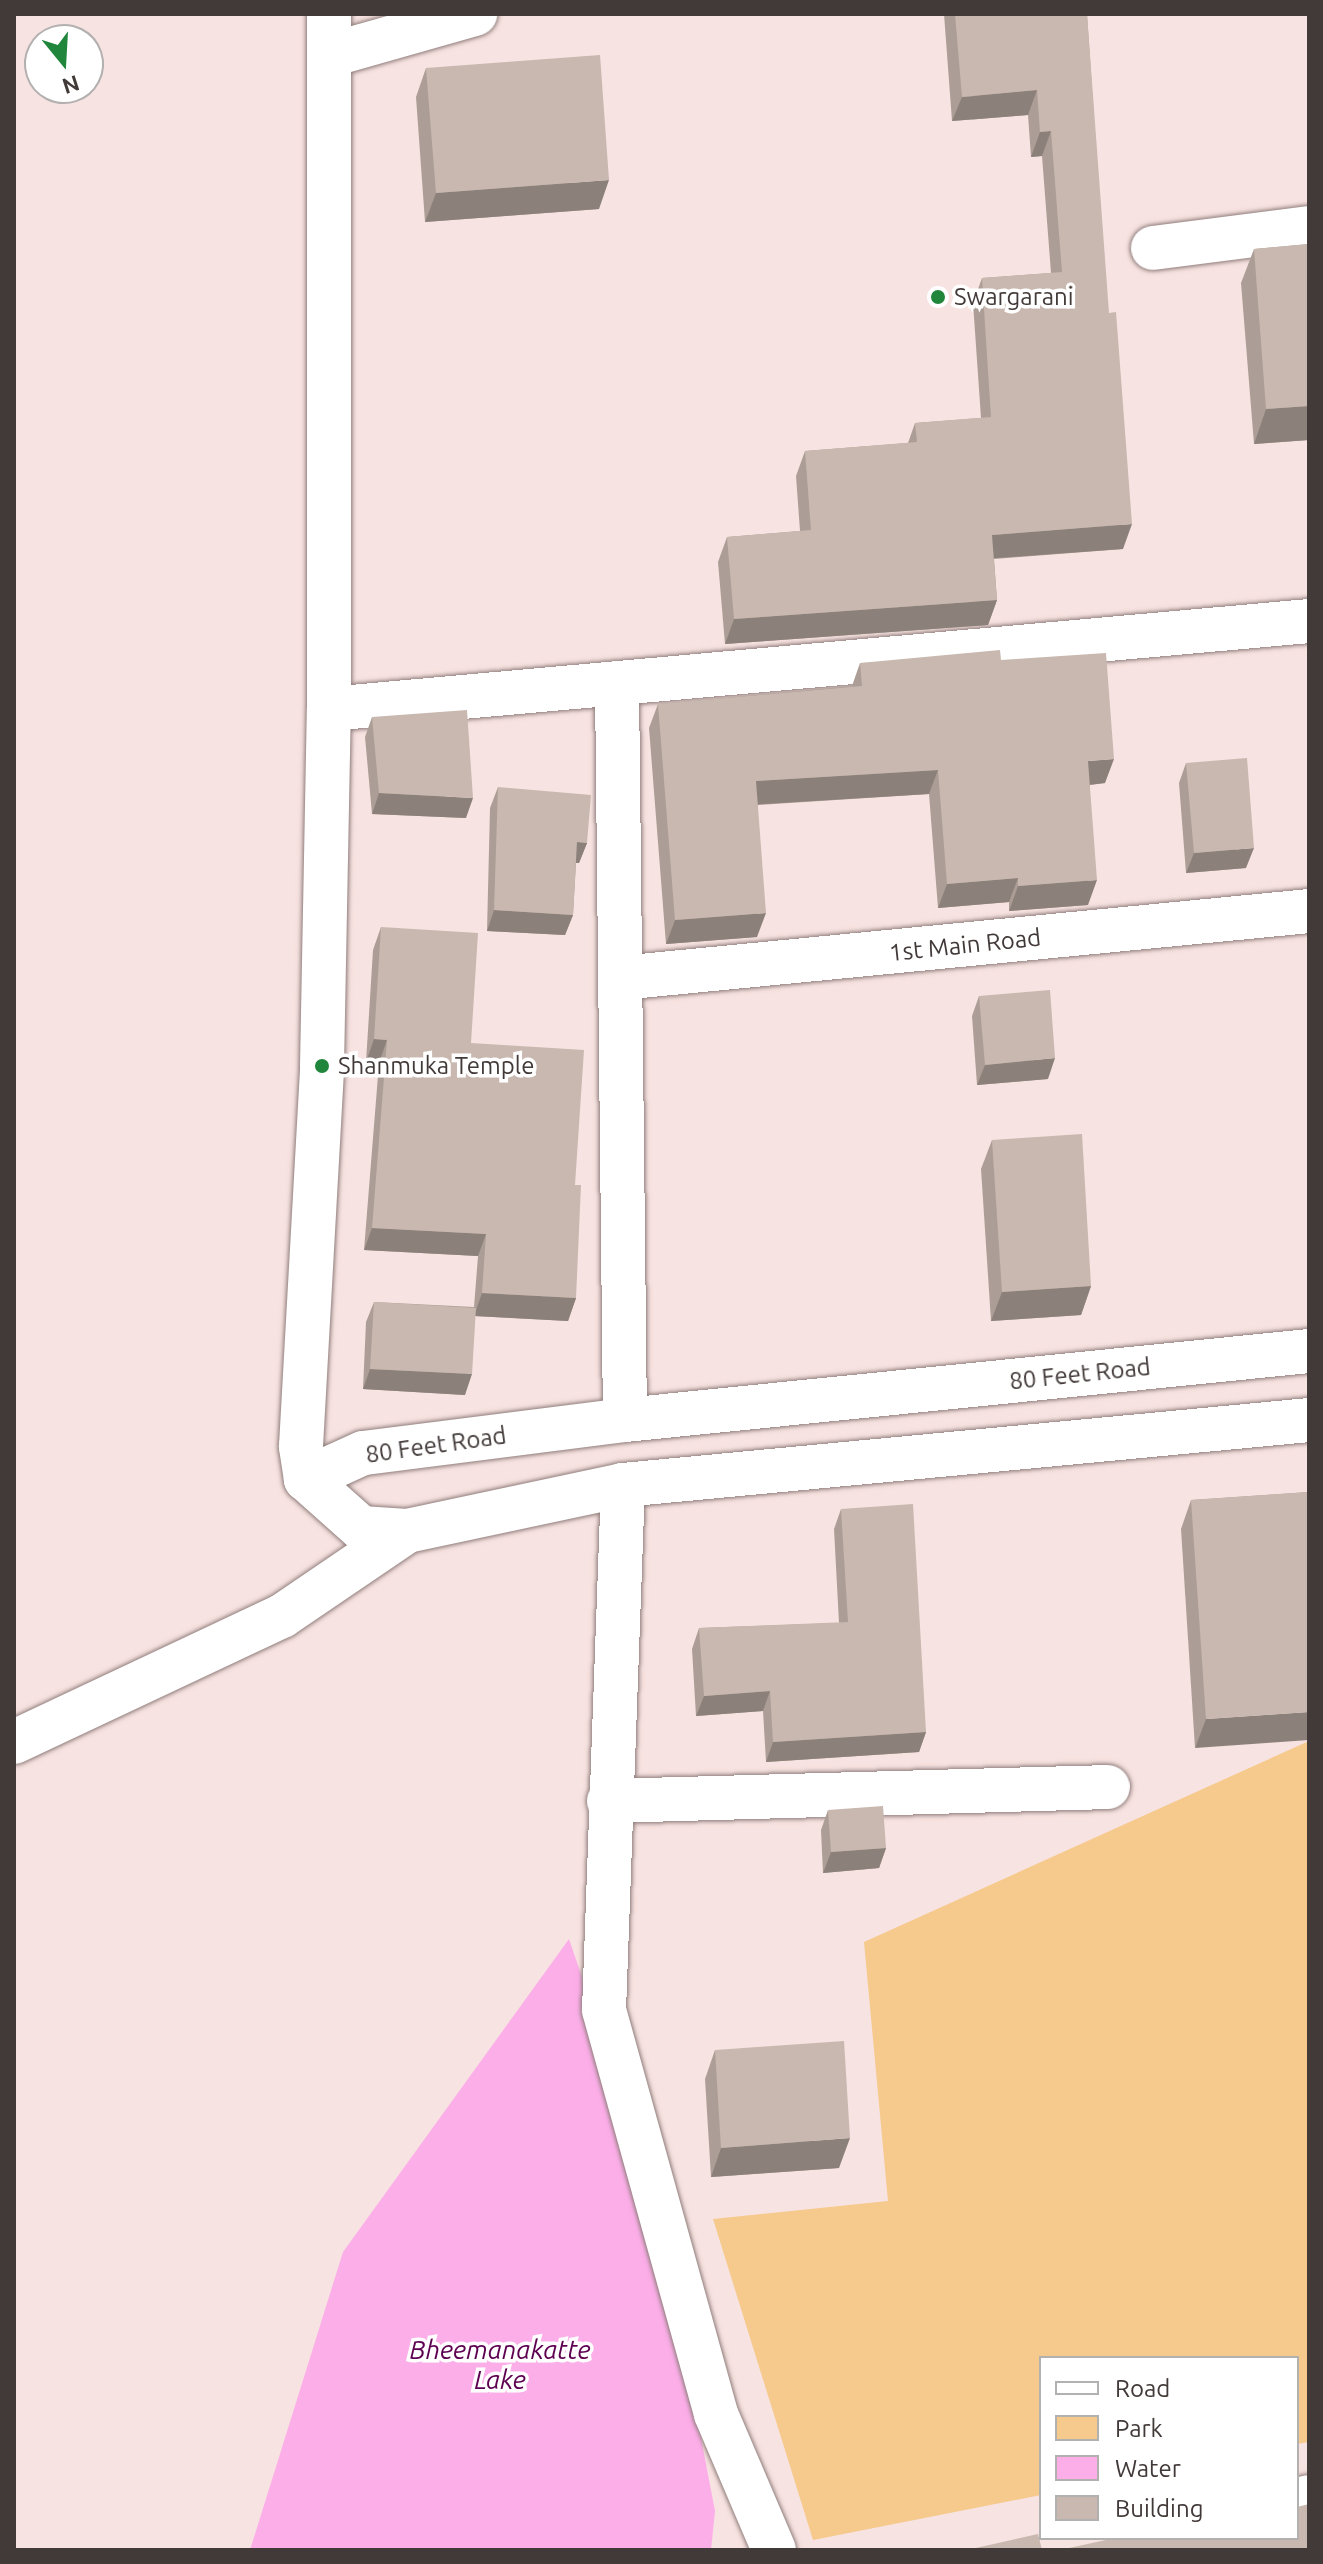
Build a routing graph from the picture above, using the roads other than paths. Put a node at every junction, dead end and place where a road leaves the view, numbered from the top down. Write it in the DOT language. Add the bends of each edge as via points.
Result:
graph roads {
  1 [pos="475,14"];
  2 [pos="329,34"];
  3 [pos="1309,228"];
  4 [pos="1153,248"];
  5 [pos="1309,621"];
  6 [pos="617,683"];
  7 [pos="329,709"];
  8 [pos="1309,911"];
  9 [pos="620,978"];
  10 [pos="1309,1351"];
  11 [pos="625,1420"];
  12 [pos="1309,1420"];
  13 [pos="306,1479"];
  14 [pos="623,1485"];
  15 [pos="407,1531"];
  16 [pos="14,1742"];
  17 [pos="1108,1787"];
  18 [pos="609,1801"];
  19 [pos="774,2550"];
  1 -- 2 [label="street"];
  2 -- 7 [label="street"];
  3 -- 4 [label="street"];
  5 -- 6 [label="street"];
  6 -- 7 [label="street"];
  6 -- 9 [label="street"];
  7 -- 13 [label="street" via="322,1066 301,1446"];
  8 -- 9 [label="street, 1st Main Road"];
  9 -- 11 [label="street"];
  10 -- 11 [label="street, 80 Feet Road"];
  11 -- 13 [label="street, 80 Feet Road" via="363,1453"];
  12 -- 14 [label="street"];
  13 -- 15 [label="street" via="361,1528"];
  14 -- 15 [label="street"];
  14 -- 18 [label="street"];
  15 -- 16 [label="street" via="282,1616"];
  17 -- 18 [label="street"];
  18 -- 19 [label="street" via="604,2010 716,2414"];
}
